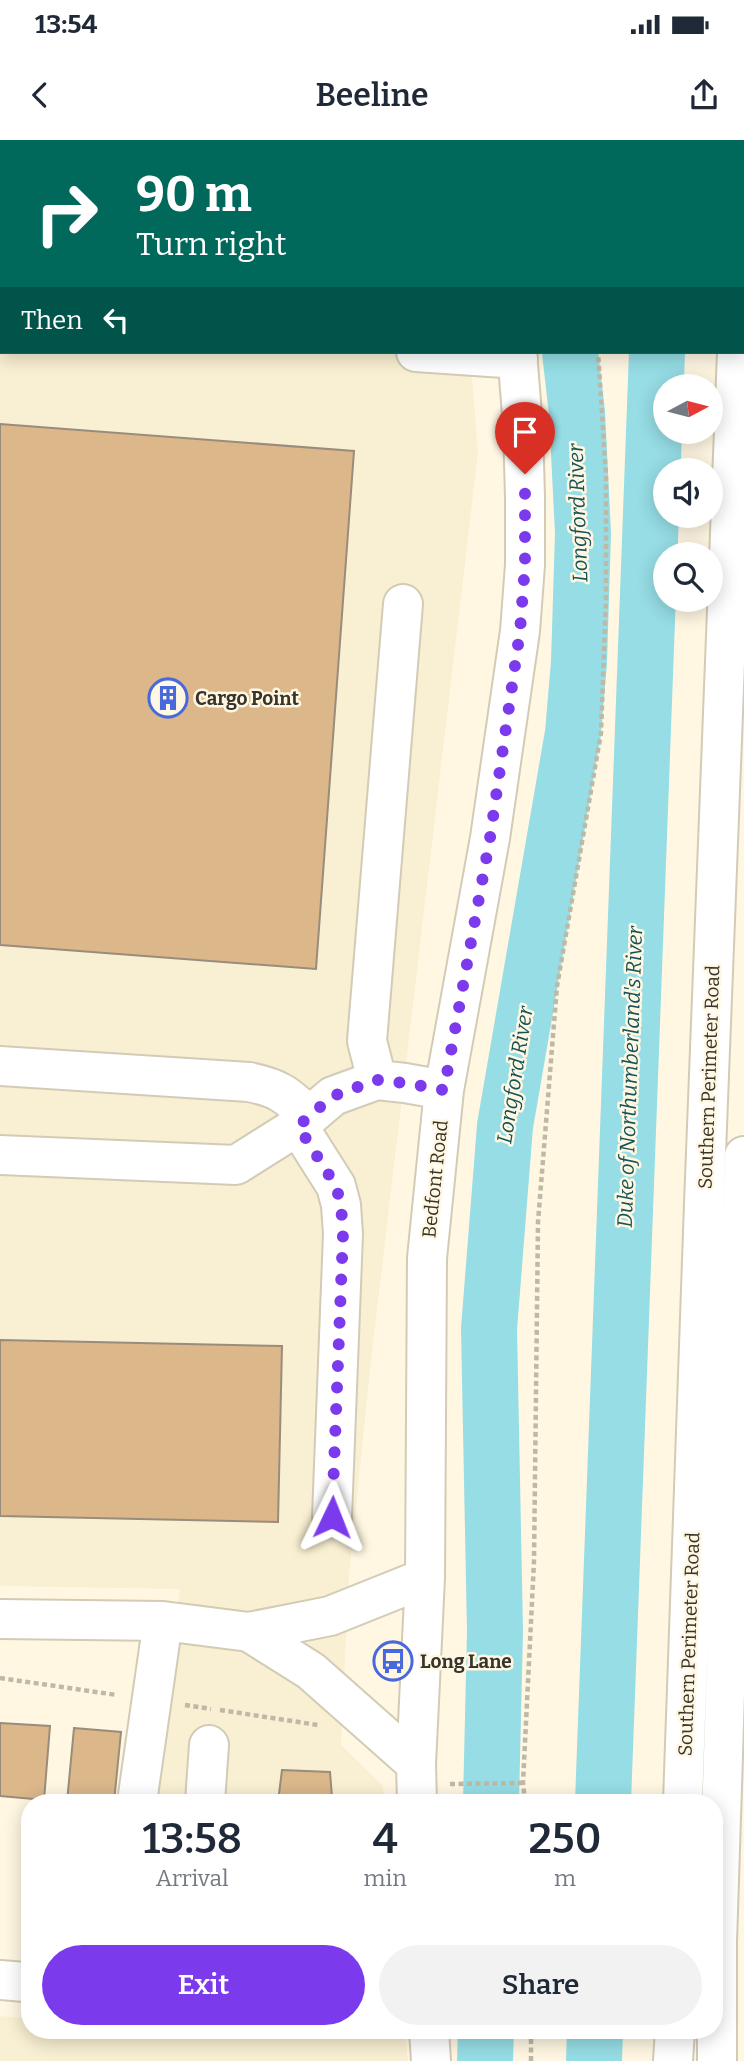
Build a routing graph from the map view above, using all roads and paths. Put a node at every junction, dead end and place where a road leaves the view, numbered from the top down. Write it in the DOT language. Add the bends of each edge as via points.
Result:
graph roads {
  1 [pos="484,354"];
  2 [pos="598,354"];
  3 [pos="737,354"];
  4 [pos="518,355"];
  5 [pos="402,604"];
  6 [pos="0,1066"];
  7 [pos="377,1080"];
  8 [pos="444,1090"];
  9 [pos="304,1121"];
  10 [pos="0,1155"];
  11 [pos="744,1156"];
  12 [pos="332,1517"];
  13 [pos="425,1578"];
  14 [pos="0,1619"];
  15 [pos="163,1621"];
  16 [pos="249,1632"];
  17 [pos="209,1745"];
  18 [pos="416,1763"];
  19 [pos="523,1783"];
  20 [pos="468,1784"];
  21 [pos="138,1794"];
  22 [pos="206,1794"];
  23 [pos="417,1794"];
  24 [pos="525,1794"];
  25 [pos="683,1794"];
  26 [pos="721,1794"];
  27 [pos="430,2039"];
  28 [pos="531,2039"];
  29 [pos="674,2039"];
  30 [pos="717,2039"];
  31 [pos="431,2061"];
  32 [pos="531,2061"];
  33 [pos="673,2061"];
  34 [pos="717,2061"];
  1 -- 4 [label="street"];
  2 -- 19 [label="path" via="607,476 601,733 557,986 538,1222 534,1561"];
  3 -- 25 [label="street, Southern Perimeter Road"];
  4 -- 8 [label="street, Bedfont Road" via="525,497 520,631 490,838"];
  5 -- 7 [label="street" via="367,1041"];
  6 -- 9 [label="street" via="266,1085 284,1093"];
  7 -- 8 [label="street"];
  7 -- 9 [label="street" via="333,1096"];
  8 -- 13 [label="street, Bedfont Road" via="427,1258"];
  9 -- 10 [label="street" via="236,1165"];
  9 -- 12 [label="street" via="341,1205"];
  11 -- 26 [label="street, Southern Perimeter Road"];
  13 -- 16 [label="street" via="330,1616"];
  13 -- 18 [label="street, Bedfont Road"];
  14 -- 15 [label="street"];
  15 -- 16 [label="street"];
  15 -- 21 [label="street"];
  16 -- 18 [label="street" via="311,1671"];
  17 -- 22 [label="street"];
  18 -- 23 [label="street, Bedfont Road"];
  19 -- 20 [label="path"];
  19 -- 24 [label="path"];
  27 -- 31 [label="street"];
  28 -- 32 [label="path"];
  29 -- 33 [label="street"];
  30 -- 34 [label="street, Southern Perimeter Road"];
}
